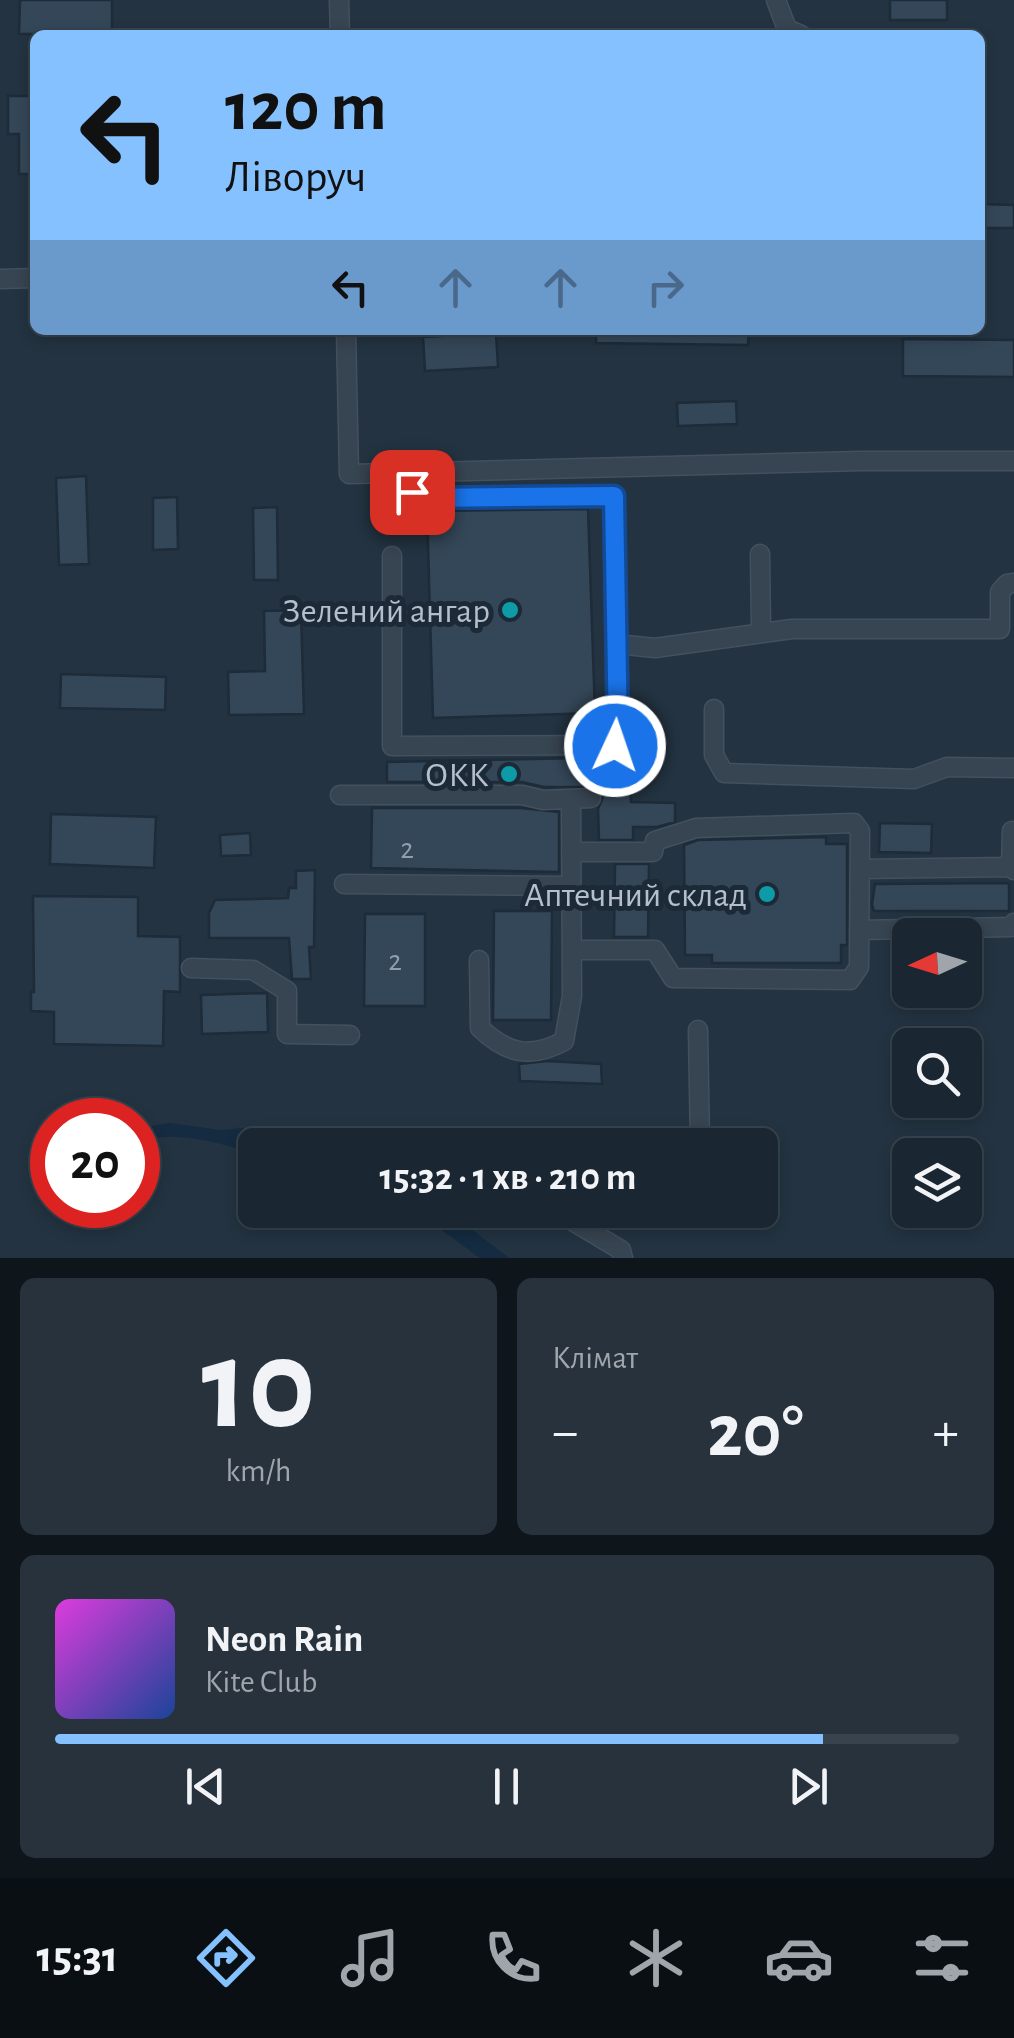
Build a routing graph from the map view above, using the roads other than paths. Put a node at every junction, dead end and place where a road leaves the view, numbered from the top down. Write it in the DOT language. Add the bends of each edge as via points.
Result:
graph roads {
  1 [pos="339,0"];
  2 [pos="776,0"];
  3 [pos="340,30"];
  4 [pos="789,30"];
  5 [pos="30,278"];
  6 [pos="0,279"];
  7 [pos="346,335"];
  8 [pos="1014,461"];
  9 [pos="411,472"];
  10 [pos="760,554"];
  11 [pos="392,556"];
  12 [pos="1014,583"];
  13 [pos="761,632"];
  14 [pos="616,644"];
  15 [pos="714,709"];
  16 [pos="618,735"];
  17 [pos="646,766"];
  18 [pos="1014,768"];
  19 [pos="340,796"];
  20 [pos="591,798"];
  21 [pos="571,799"];
  22 [pos="1012,832"];
  23 [pos="571,852"];
  24 [pos="860,869"];
  25 [pos="1013,869"];
  26 [pos="344,884"];
  27 [pos="571,886"];
  28 [pos="1014,923"];
  29 [pos="859,930"];
  30 [pos="572,950"];
  31 [pos="479,960"];
  32 [pos="191,968"];
  33 [pos="698,1030"];
  34 [pos="350,1035"];
  35 [pos="700,1128"];
  36 [pos="584,1228"];
  37 [pos="623,1258"];
  1 -- 3 [label="lane"];
  2 -- 4 [label="lane"];
  5 -- 6 [label="lane"];
  7 -- 9 [label="lane" via="350,474"];
  8 -- 9 [label="lane"];
  9 -- 14 [label="lane" via="412,492 424,498 614,496"];
  10 -- 13 [label="lane"];
  11 -- 16 [label="lane" via="392,746 615,746"];
  12 -- 13 [label="lane" via="1000,592 1000,629"];
  13 -- 14 [label="lane" via="655,648"];
  14 -- 16 [label="lane"];
  15 -- 18 [label="lane" via="714,755 724,772 914,778 947,767"];
  16 -- 17 [label="lane" via="636,742"];
  19 -- 21 [label="lane"];
  20 -- 21 [label="lane"];
  21 -- 23 [label="lane"];
  22 -- 25 [label="lane"];
  23 -- 24 [label="lane" via="653,852 655,841 696,828 854,823 860,830"];
  23 -- 27 [label="lane"];
  24 -- 25 [label="lane"];
  24 -- 29 [label="lane"];
  26 -- 27 [label="lane"];
  27 -- 30 [label="lane"];
  28 -- 29 [label="lane"];
  29 -- 30 [label="lane" via="859,967 850,980 673,978 654,950"];
  30 -- 31 [label="lane" via="564,1041 521,1054 480,1028"];
  32 -- 34 [label="lane" via="253,970 287,992 287,1034"];
  33 -- 35 [label="lane"];
  36 -- 37 [label="lane" via="621,1250"];
}
